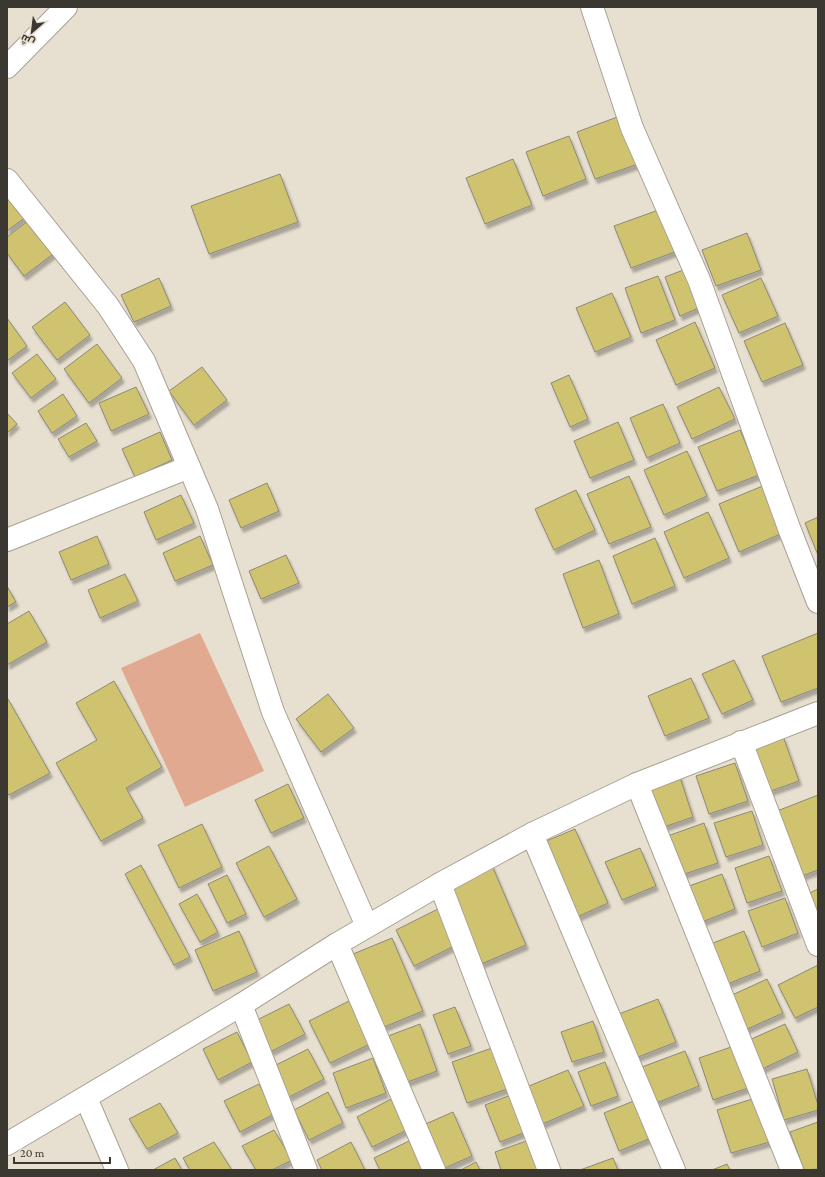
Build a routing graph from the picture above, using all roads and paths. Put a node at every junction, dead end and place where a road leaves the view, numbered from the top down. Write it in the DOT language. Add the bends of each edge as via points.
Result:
graph roads {
  1 [pos="66,7"];
  2 [pos="592,7"];
  3 [pos="7,68"];
  4 [pos="7,180"];
  5 [pos="189,467"];
  6 [pos="7,540"];
  7 [pos="818,602"];
  8 [pos="818,713"];
  9 [pos="741,742"];
  10 [pos="637,784"];
  11 [pos="532,834"];
  12 [pos="440,884"];
  13 [pos="367,926"];
  14 [pos="337,944"];
  15 [pos="818,945"];
  16 [pos="241,1004"];
  17 [pos="86,1098"];
  18 [pos="7,1144"];
  19 [pos="117,1170"];
  20 [pos="306,1170"];
  21 [pos="434,1170"];
  22 [pos="549,1170"];
  23 [pos="674,1170"];
  24 [pos="792,1170"];
  1 -- 3 [label="street"];
  2 -- 7 [label="street" via="632,128 699,280"];
  4 -- 5 [label="street" via="108,306 144,361"];
  5 -- 6 [label="street"];
  5 -- 13 [label="street" via="207,509 273,712"];
  8 -- 9 [label="street"];
  9 -- 10 [label="street"];
  9 -- 15 [label="street"];
  10 -- 11 [label="street"];
  10 -- 24 [label="street"];
  11 -- 12 [label="street"];
  11 -- 23 [label="street"];
  12 -- 13 [label="street"];
  12 -- 22 [label="street"];
  13 -- 14 [label="street"];
  14 -- 16 [label="street"];
  14 -- 21 [label="street"];
  16 -- 17 [label="street"];
  16 -- 20 [label="street"];
  17 -- 18 [label="street"];
  17 -- 19 [label="street"];
}
